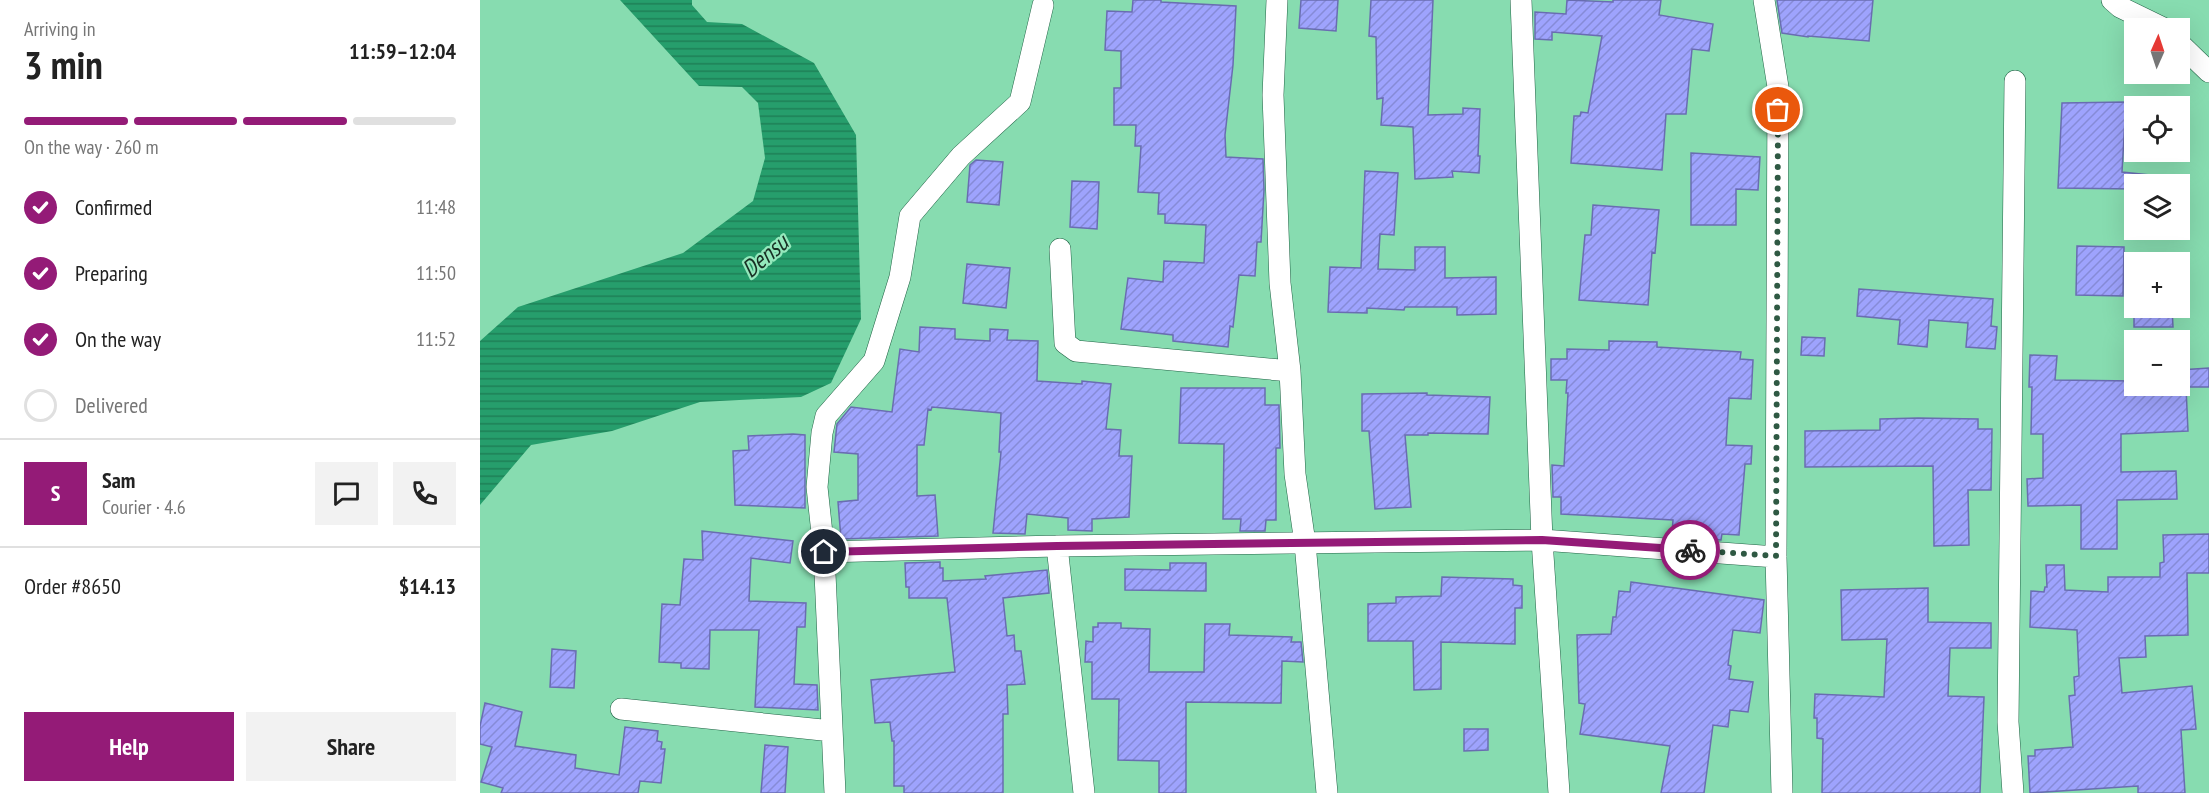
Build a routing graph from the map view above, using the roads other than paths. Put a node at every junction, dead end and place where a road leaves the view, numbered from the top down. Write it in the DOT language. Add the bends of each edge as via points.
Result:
graph roads {
  1 [pos="1277,0"];
  2 [pos="1521,0"];
  3 [pos="1764,0"];
  4 [pos="2112,0"];
  5 [pos="1043,5"];
  6 [pos="2143,18"];
  7 [pos="2190,54"];
  8 [pos="2209,72"];
  9 [pos="2015,81"];
  10 [pos="1060,249"];
  11 [pos="1290,371"];
  12 [pos="1542,540"];
  13 [pos="1305,543"];
  14 [pos="1057,546"];
  15 [pos="824,552"];
  16 [pos="1776,556"];
  17 [pos="621,709"];
  18 [pos="832,731"];
  19 [pos="835,793"];
  20 [pos="1084,793"];
  21 [pos="1328,793"];
  22 [pos="1559,793"];
  23 [pos="1782,793"];
  24 [pos="2013,793"];
  1 -- 11 [label="street" via="1273,95 1280,283"];
  2 -- 12 [label="street"];
  3 -- 16 [label="street" via="1778,87"];
  4 -- 6 [label="street"];
  5 -- 15 [label="street" via="1020,102 961,156 910,216 900,277 874,361 826,416 817,487"];
  7 -- 8 [label="street"];
  9 -- 24 [label="street" via="2008,710"];
  10 -- 11 [label="street" via="1065,343 1076,351"];
  11 -- 13 [label="street" via="1295,474"];
  12 -- 13 [label="street"];
  12 -- 16 [label="street"];
  12 -- 22 [label="street"];
  13 -- 14 [label="street"];
  13 -- 21 [label="street"];
  14 -- 15 [label="street"];
  14 -- 20 [label="street"];
  15 -- 18 [label="street"];
  16 -- 23 [label="street"];
  17 -- 18 [label="street"];
  18 -- 19 [label="street"];
}
